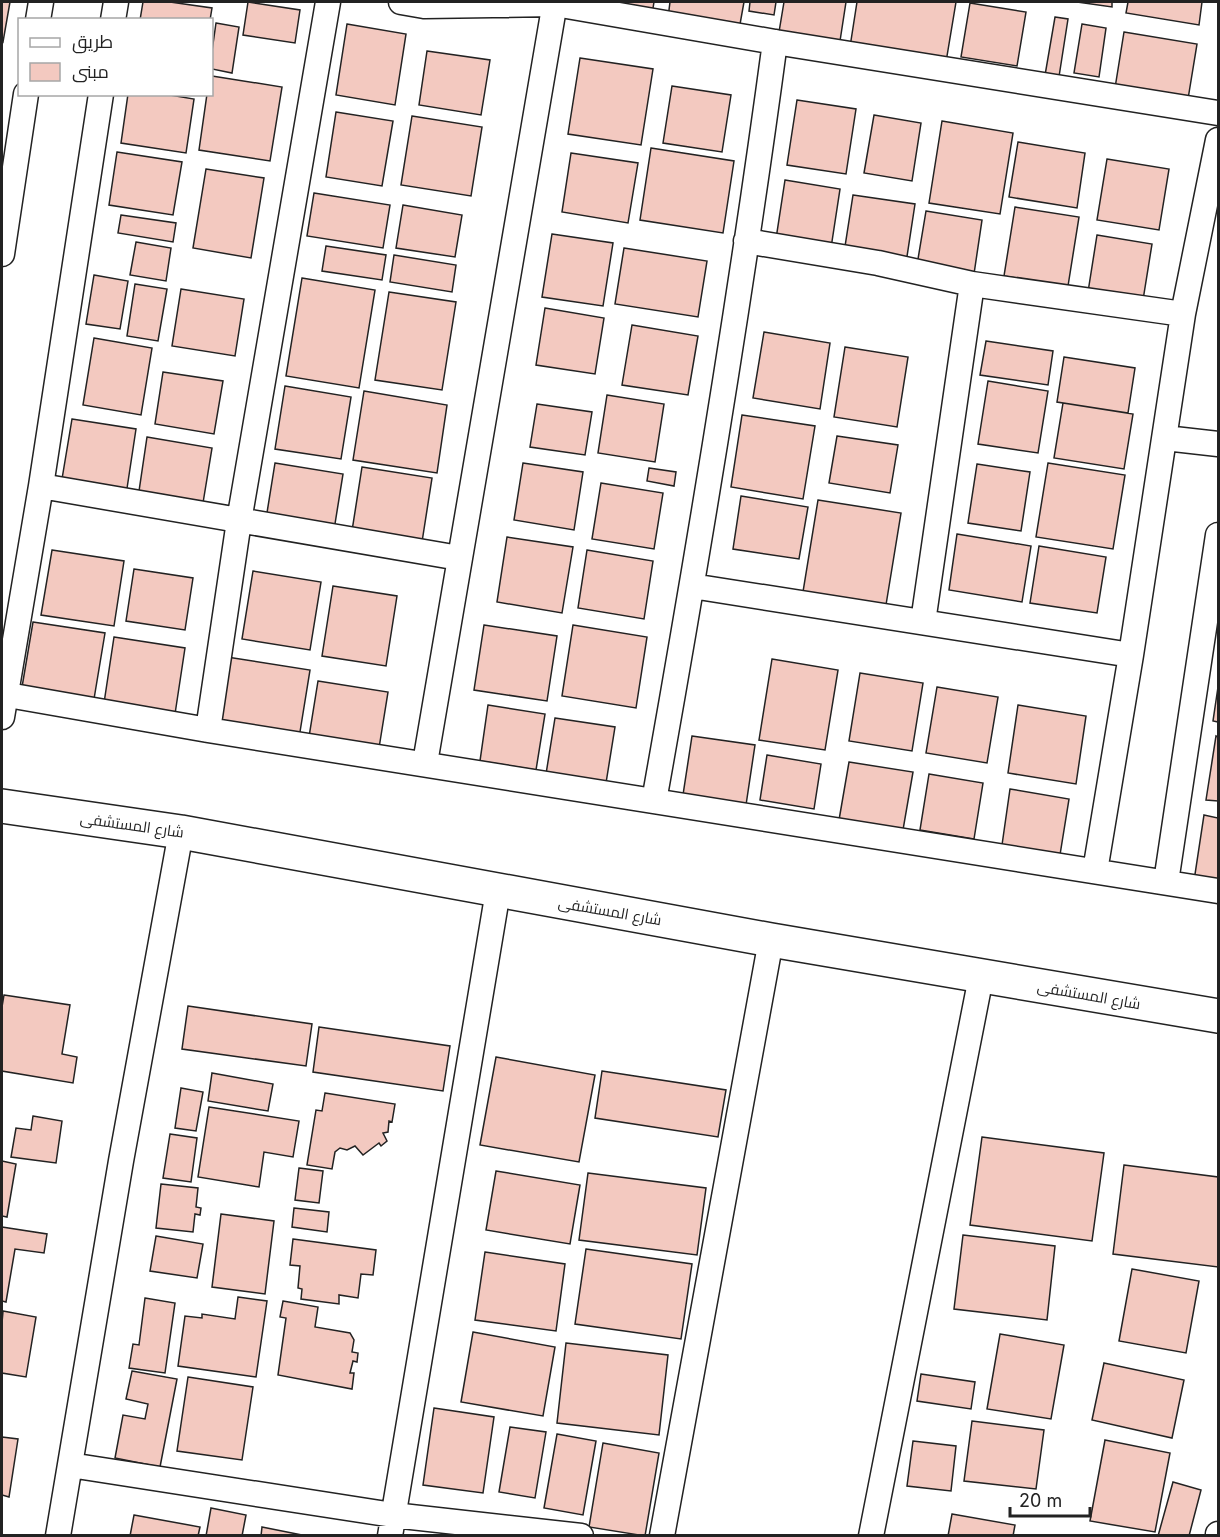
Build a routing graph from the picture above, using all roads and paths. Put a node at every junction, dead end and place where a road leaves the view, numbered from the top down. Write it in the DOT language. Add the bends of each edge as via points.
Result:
graph roads {
  1 [pos="41,2"];
  2 [pos="116,2"];
  3 [pos="328,2"];
  4 [pos="401,2"];
  5 [pos="555,3"];
  6 [pos="38,18"];
  7 [pos="113,18"];
  8 [pos="775,42"];
  9 [pos="26,96"];
  10 [pos="101,96"];
  11 [pos="1218,113"];
  12 [pos="1218,140"];
  13 [pos="746,241"];
  14 [pos="2,254"];
  15 [pos="972,284"];
  16 [pos="1183,314"];
  17 [pos="1165,438"];
  18 [pos="1218,444"];
  19 [pos="41,486"];
  20 [pos="239,521"];
  21 [pos="1218,535"];
  22 [pos="459,558"];
  23 [pos="692,586"];
  24 [pos="923,622"];
  25 [pos="1131,655"];
  26 [pos="3,702"];
  27 [pos="208,730"];
  28 [pos="425,763"];
  29 [pos="654,801"];
  30 [pos="2,806"];
  31 [pos="181,832"];
  32 [pos="1095,871"];
  33 [pos="1166,882"];
  34 [pos="498,891"];
  35 [pos="1218,891"];
  36 [pos="771,940"];
  37 [pos="981,977"];
  38 [pos="1218,1017"];
  39 [pos="70,1465"];
  40 [pos="391,1525"];
  41 [pos="58,1536"];
  42 [pos="580,1536"];
  43 [pos="662,1536"];
  44 [pos="871,1536"];
  1 -- 6 [label="street"];
  2 -- 7 [label="street"];
  3 -- 20 [label="street"];
  4 -- 5 [label="street" via="424,6"];
  5 -- 8 [label="street"];
  5 -- 22 [label="street"];
  8 -- 11 [label="street"];
  8 -- 13 [label="street"];
  9 -- 14 [label="street"];
  10 -- 19 [label="street"];
  12 -- 16 [label="street"];
  13 -- 15 [label="street" via="878,263"];
  13 -- 23 [label="street"];
  15 -- 16 [label="street"];
  15 -- 24 [label="street"];
  16 -- 17 [label="street"];
  17 -- 18 [label="street"];
  17 -- 25 [label="street"];
  19 -- 20 [label="street"];
  19 -- 26 [label="street"];
  20 -- 22 [label="street"];
  20 -- 27 [label="street"];
  21 -- 33 [label="street"];
  22 -- 28 [label="street"];
  23 -- 24 [label="street"];
  23 -- 29 [label="street"];
  24 -- 25 [label="street"];
  25 -- 32 [label="street"];
  26 -- 27 [label="street"];
  27 -- 28 [label="street"];
  28 -- 29 [label="street"];
  29 -- 32 [label="street"];
  30 -- 31 [label="highway, شارع المستشفى"];
  31 -- 34 [label="highway, شارع المستشفى"];
  31 -- 39 [label="street"];
  32 -- 33 [label="street"];
  33 -- 35 [label="street"];
  34 -- 36 [label="highway, شارع المستشفى"];
  34 -- 40 [label="street"];
  36 -- 37 [label="highway, شارع المستشفى"];
  36 -- 43 [label="street"];
  37 -- 38 [label="highway, شارع المستشفى"];
  37 -- 44 [label="street"];
  39 -- 40 [label="street"];
  39 -- 41 [label="street"];
  40 -- 42 [label="street"];
}
